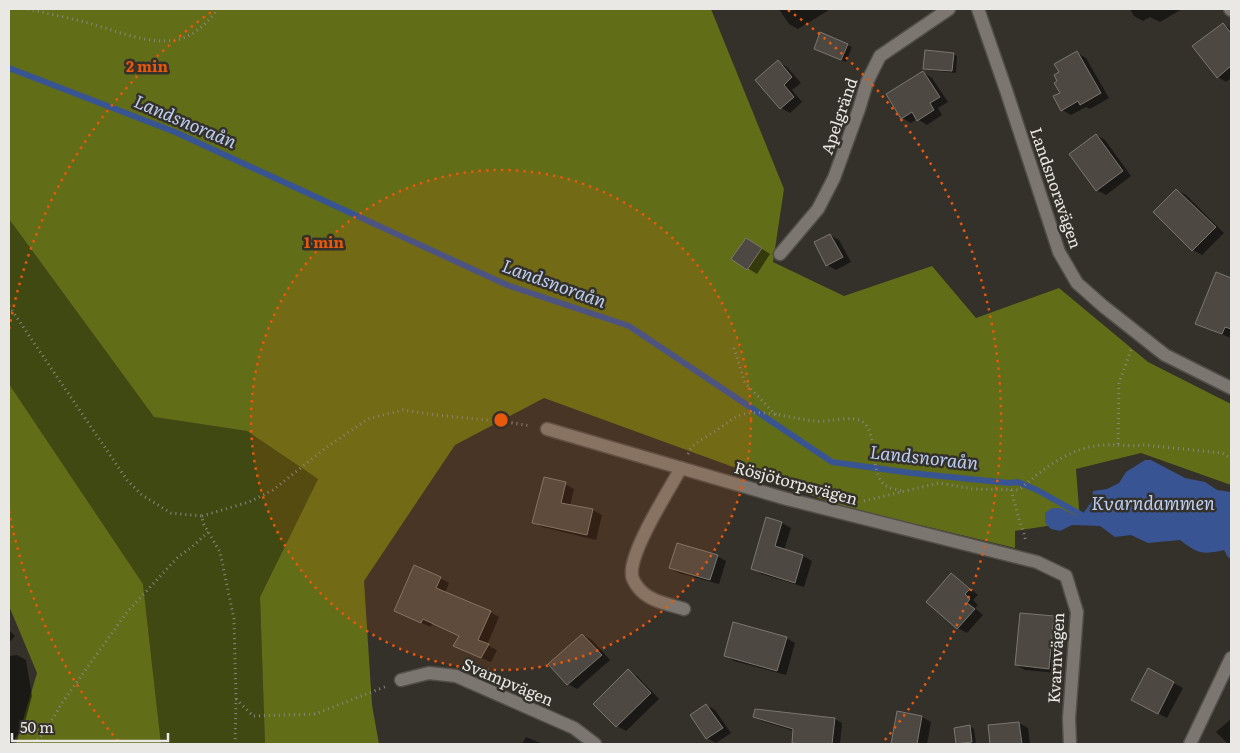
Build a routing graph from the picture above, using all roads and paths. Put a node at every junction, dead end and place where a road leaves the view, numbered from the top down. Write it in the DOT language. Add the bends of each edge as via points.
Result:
graph roads {
  1 [pos="28,9"];
  2 [pos="218,9"];
  3 [pos="949,9"];
  4 [pos="978,9"];
  5 [pos="780,254"];
  6 [pos="9,306"];
  7 [pos="1137,332"];
  8 [pos="734,348"];
  9 [pos="1231,388"];
  10 [pos="776,415"];
  11 [pos="547,429"];
  12 [pos="1118,444"];
  13 [pos="1231,459"];
  14 [pos="681,468"];
  15 [pos="1011,490"];
  16 [pos="903,491"];
  17 [pos="863,501"];
  18 [pos="202,516"];
  19 [pos="208,532"];
  20 [pos="1032,560"];
  21 [pos="684,609"];
  22 [pos="1231,658"];
  23 [pos="401,680"];
  24 [pos="236,699"];
  25 [pos="34,744"];
  26 [pos="235,744"];
  27 [pos="595,744"];
  28 [pos="1070,744"];
  29 [pos="1190,744"];
  1 -- 2 [label="path" via="159,41 175,40 194,33"];
  3 -- 5 [label="street, Apelgränd" via="880,56 866,82 834,178 818,209"];
  4 -- 7 [label="street, Landsnoravägen" via="1059,252 1077,283"];
  6 -- 18 [label="path" via="127,480 142,496 171,513"];
  7 -- 9 [label="street, Landsnoravägen" via="1165,355"];
  7 -- 12 [label="path" via="1119,383"];
  8 -- 10 [label="path" via="745,383"];
  10 -- 14 [label="path" via="736,416 693,445"];
  10 -- 16 [label="path" via="815,422 858,419 867,425 879,479 887,487"];
  11 -- 14 [label="street, Rösjötorpsvägen"];
  11 -- 18 [label="path" via="403,410 385,414 368,419 273,490 249,502"];
  12 -- 13 [label="path" via="1222,453"];
  12 -- 15 [label="path" via="1072,452 1019,490"];
  14 -- 20 [label="street, Rösjötorpsvägen" via="826,509"];
  14 -- 21 [label="street" via="642,537 632,577 648,597"];
  15 -- 16 [label="path" via="973,489 939,483"];
  15 -- 20 [label="path"];
  16 -- 17 [label="path"];
  18 -- 19 [label="path"];
  19 -- 24 [label="path" via="220,552 234,619"];
  19 -- 25 [label="path" via="178,557 127,612"];
  20 -- 28 [label="street, Kvarnvägen" via="1066,576 1078,612 1069,718"];
  22 -- 29 [label="street"];
  23 -- 24 [label="path" via="315,714 253,716"];
  23 -- 27 [label="street, Svampvägen" via="429,673 456,676 574,728"];
  24 -- 26 [label="path"];
}
